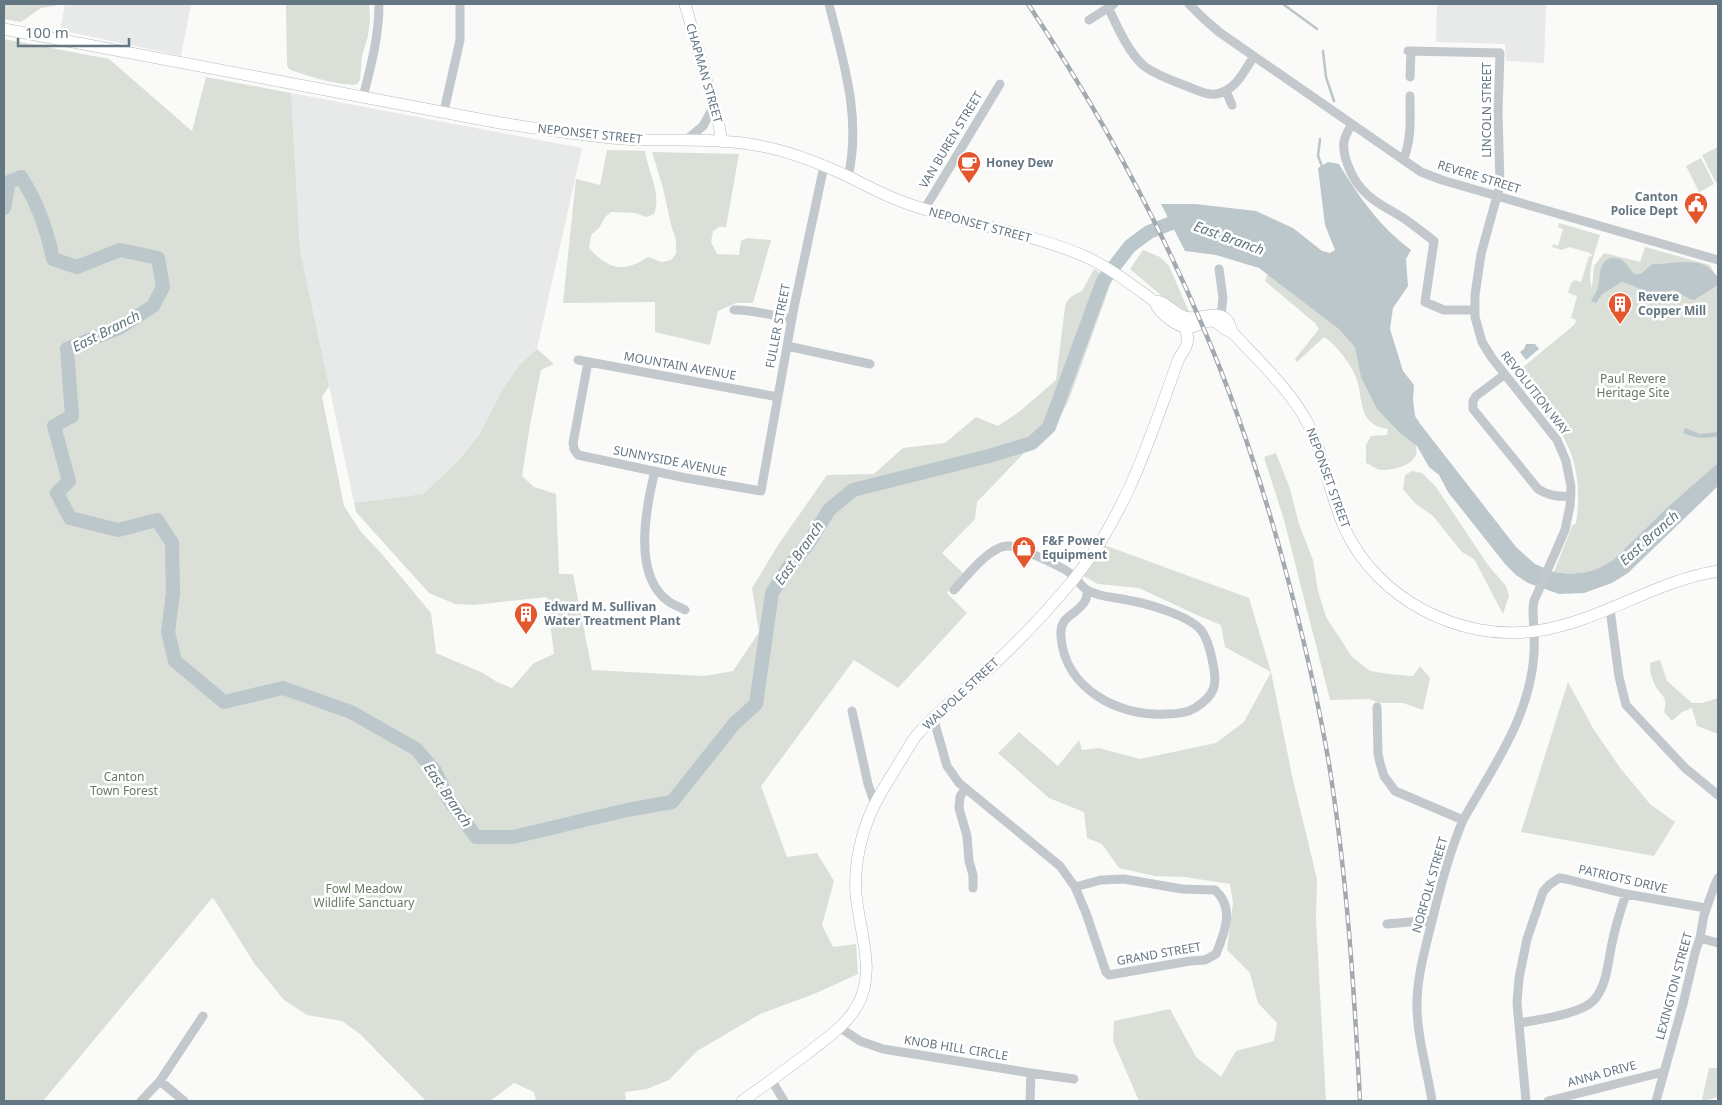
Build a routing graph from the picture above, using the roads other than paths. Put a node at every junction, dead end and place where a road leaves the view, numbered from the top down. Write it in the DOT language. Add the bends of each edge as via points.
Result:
graph roads {
  1 [pos="379,4"];
  2 [pos="460,4"];
  3 [pos="684,4"];
  4 [pos="829,4"];
  5 [pos="1189,4"];
  6 [pos="1112,5"];
  7 [pos="1088,20"];
  8 [pos="4,29"];
  9 [pos="1254,56"];
  10 [pos="1410,77"];
  11 [pos="1000,84"];
  12 [pos="1226,90"];
  13 [pos="1410,96"];
  14 [pos="363,97"];
  15 [pos="1232,105"];
  16 [pos="714,106"];
  17 [pos="444,111"];
  18 [pos="1352,124"];
  19 [pos="684,141"];
  20 [pos="722,142"];
  21 [pos="1403,160"];
  22 [pos="824,166"];
  23 [pos="848,177"];
  24 [pos="1497,196"];
  25 [pos="924,210"];
  26 [pos="1718,260"];
  27 [pos="1219,268"];
  28 [pos="734,310"];
  29 [pos="1475,310"];
  30 [pos="1221,316"];
  31 [pos="792,319"];
  32 [pos="1188,326"];
  33 [pos="1232,332"];
  34 [pos="787,346"];
  35 [pos="578,360"];
  36 [pos="588,362"];
  37 [pos="870,364"];
  38 [pos="1504,374"];
  39 [pos="778,397"];
  40 [pos="655,471"];
  41 [pos="761,492"];
  42 [pos="1571,496"];
  43 [pos="1718,571"];
  44 [pos="1075,578"];
  45 [pos="954,590"];
  46 [pos="1087,590"];
  47 [pos="1610,609"];
  48 [pos="685,610"];
  49 [pos="1533,632"];
  50 [pos="1377,708"];
  51 [pos="852,711"];
  52 [pos="933,717"];
  53 [pos="965,788"];
  54 [pos="1718,795"];
  55 [pos="875,804"];
  56 [pos="1463,820"];
  57 [pos="1718,878"];
  58 [pos="1075,887"];
  59 [pos="973,888"];
  60 [pos="1626,894"];
  61 [pos="1706,908"];
  62 [pos="1432,920"];
  63 [pos="1387,924"];
  64 [pos="1700,938"];
  65 [pos="1718,943"];
  66 [pos="203,1016"];
  67 [pos="1519,1022"];
  68 [pos="839,1027"];
  69 [pos="1663,1072"];
  70 [pos="1031,1073"];
  71 [pos="1074,1079"];
  72 [pos="772,1080"];
  73 [pos="160,1081"];
  74 [pos="141,1101"];
  75 [pos="184,1101"];
  76 [pos="742,1101"];
  77 [pos="784,1101"];
  78 [pos="1030,1101"];
  79 [pos="1432,1101"];
  80 [pos="1526,1101"];
  81 [pos="1548,1101"];
  82 [pos="1656,1101"];
  1 -- 14 [label="street" via="379,26"];
  2 -- 17 [label="street" via="460,40"];
  3 -- 16 [label="main road, CHAPMAN STREET"];
  4 -- 23 [label="street" via="851,98 853,141"];
  5 -- 9 [label="street, REVERE STREET" via="1219,32"];
  6 -- 7 [label="street"];
  6 -- 12 [label="street" via="1120,33 1143,65 1207,94"];
  8 -- 14 [label="main road, NEPONSET STREET"];
  9 -- 12 [label="street" via="1238,81"];
  9 -- 18 [label="street, REVERE STREET"];
  10 -- 24 [label="street, LINCOLN STREET" via="1410,51 1500,53 1500,185"];
  11 -- 25 [label="street, VAN BUREN STREET"];
  12 -- 15 [label="street"];
  13 -- 21 [label="street" via="1410,130"];
  14 -- 17 [label="main road, NEPONSET STREET"];
  16 -- 19 [label="street" via="703,126"];
  16 -- 20 [label="main road, CHAPMAN STREET"];
  17 -- 19 [label="main road, NEPONSET STREET" via="574,135"];
  18 -- 21 [label="street, REVERE STREET"];
  18 -- 29 [label="street" via="1344,142 1345,150 1361,189 1434,241 1425,302 1444,310"];
  19 -- 20 [label="main road, NEPONSET STREET"];
  20 -- 22 [label="main road, NEPONSET STREET" via="756,144"];
  21 -- 24 [label="street, REVERE STREET" via="1429,175"];
  22 -- 23 [label="main road, NEPONSET STREET"];
  22 -- 31 [label="street, FULLER STREET"];
  23 -- 25 [label="main road, NEPONSET STREET"];
  24 -- 26 [label="street, REVERE STREET"];
  24 -- 29 [label="street, REVOLUTION WAY" via="1481,254"];
  25 -- 32 [label="main road, NEPONSET STREET" via="1070,251 1104,267 1154,300 1157,308 1179,326"];
  27 -- 30 [label="street" via="1223,298"];
  28 -- 31 [label="street"];
  29 -- 38 [label="street, REVOLUTION WAY" via="1482,342"];
  30 -- 32 [label="main road" via="1213,314"];
  30 -- 33 [label="main road, NEPONSET STREET"];
  31 -- 34 [label="street, FULLER STREET"];
  32 -- 33 [label="main road, NEPONSET STREET" via="1213,321"];
  32 -- 44 [label="main road, WALPOLE STREET" via="1189,339 1127,495 1099,546"];
  33 -- 49 [label="main road, NEPONSET STREET" via="1300,409 1314,438 1344,528 1372,571 1400,595 1446,621 1487,631"];
  34 -- 37 [label="street"];
  34 -- 39 [label="street, FULLER STREET"];
  35 -- 36 [label="street, MOUNTAIN AVENUE"];
  36 -- 39 [label="street, MOUNTAIN AVENUE"];
  36 -- 40 [label="street, SUNNYSIDE AVENUE" via="573,443 575,452 582,457"];
  38 -- 42 [label="street, REVOLUTION WAY" via="1557,440 1569,470"];
  38 -- 42 [label="street" via="1476,396 1473,410 1538,489 1558,497"];
  39 -- 41 [label="street, FULLER STREET"];
  40 -- 41 [label="street, SUNNYSIDE AVENUE"];
  40 -- 48 [label="street" via="646,506 645,558 658,590 668,601"];
  42 -- 49 [label="street, REVOLUTION WAY" via="1565,530 1532,608"];
  43 -- 47 [label="main road, NEPONSET STREET" via="1685,578"];
  44 -- 45 [label="street" via="1071,573 1008,546 986,556"];
  44 -- 46 [label="street"];
  44 -- 52 [label="main road, WALPOLE STREET" via="1034,625"];
  46 -- 46 [label="street" via="1081,607 1063,623 1061,636 1072,673 1092,693 1122,708 1159,715 1192,710 1215,688 1216,677 1206,638 1196,626 1146,604"];
  47 -- 49 [label="main road, NEPONSET STREET" via="1571,624"];
  47 -- 54 [label="street" via="1626,705 1685,768"];
  49 -- 56 [label="street, NORFOLK STREET" via="1534,655 1519,720"];
  50 -- 56 [label="street" via="1378,754 1384,776 1395,791"];
  51 -- 55 [label="street"];
  52 -- 53 [label="street, GRAND STREET" via="947,766"];
  52 -- 55 [label="main road, WALPOLE STREET" via="914,738"];
  53 -- 58 [label="street, GRAND STREET" via="1060,866"];
  53 -- 59 [label="street" via="959,808 967,836"];
  55 -- 68 [label="main road, WALPOLE STREET" via="865,825 856,893 865,956 864,992 851,1015"];
  56 -- 62 [label="street, NORFOLK STREET"];
  57 -- 61 [label="street, LEXINGTON STREET"];
  58 -- 58 [label="street, GRAND STREET" via="1109,975 1205,960 1216,954 1226,924 1227,908 1216,890 1182,889 1124,879 1101,880"];
  60 -- 61 [label="street, PATRIOTS DRIVE"];
  60 -- 67 [label="street" via="1603,982 1593,1001 1561,1015"];
  60 -- 67 [label="street, PATRIOTS DRIVE" via="1559,878 1543,892 1527,939 1519,978"];
  61 -- 64 [label="street, LEXINGTON STREET"];
  62 -- 63 [label="street"];
  62 -- 79 [label="street, NORFOLK STREET" via="1421,961 1417,1001"];
  64 -- 65 [label="street"];
  64 -- 69 [label="street, LEXINGTON STREET"];
  66 -- 73 [label="street"];
  67 -- 80 [label="street, PATRIOTS DRIVE"];
  68 -- 70 [label="street, KNOB HILL CIRCLE" via="860,1041 883,1049"];
  68 -- 72 [label="main road, WALPOLE STREET"];
  69 -- 81 [label="street, ANNA DRIVE"];
  69 -- 82 [label="street, LEXINGTON STREET"];
  70 -- 71 [label="street, KNOB HILL CIRCLE"];
  70 -- 78 [label="street"];
  72 -- 76 [label="main road, WALPOLE STREET"];
  72 -- 77 [label="street"];
  73 -- 74 [label="street"];
  73 -- 75 [label="street"];
}
